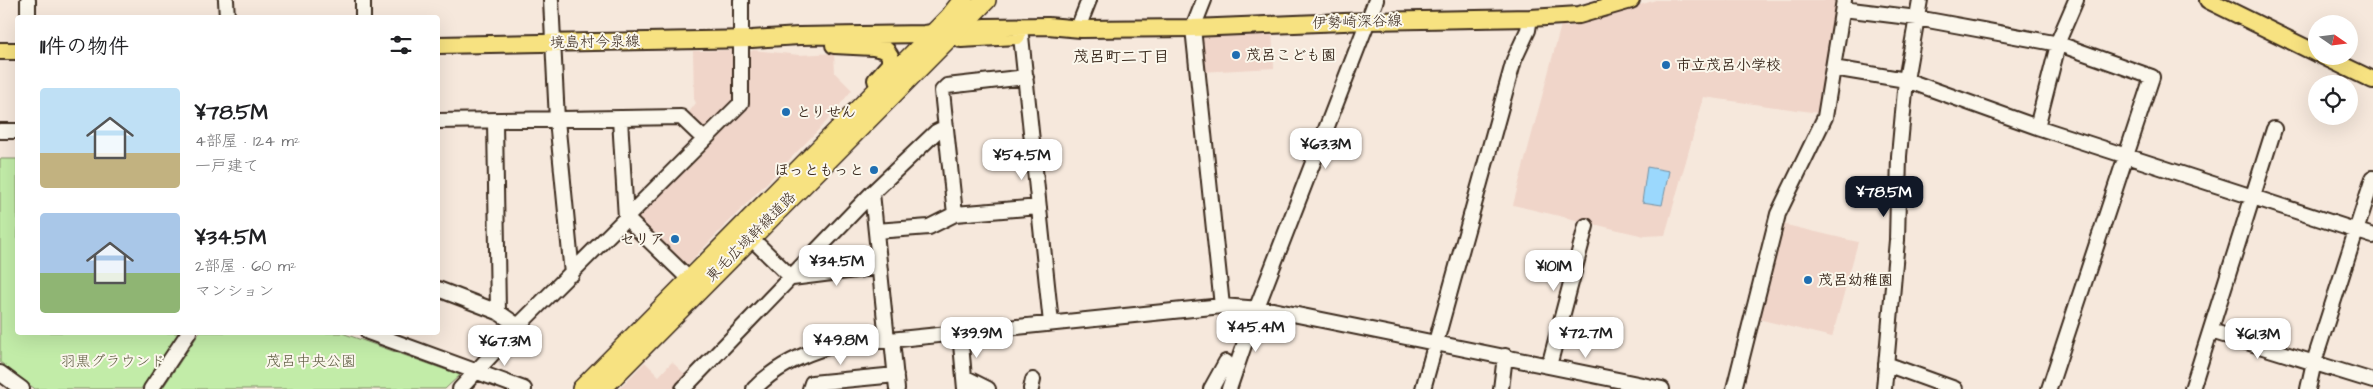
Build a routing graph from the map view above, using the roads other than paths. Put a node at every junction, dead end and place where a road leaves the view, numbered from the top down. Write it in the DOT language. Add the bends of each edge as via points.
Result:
graph roads {
  1 [pos="28,0"];
  2 [pos="226,0"];
  3 [pos="362,0"];
  4 [pos="551,0"];
  5 [pos="741,0"];
  6 [pos="964,0"];
  7 [pos="986,0"];
  8 [pos="1089,0"];
  9 [pos="1204,0"];
  10 [pos="1376,0"];
  11 [pos="1631,0"];
  12 [pos="1920,0"];
  13 [pos="2076,0"];
  14 [pos="2208,0"];
  15 [pos="1844,4"];
  16 [pos="2233,5"];
  17 [pos="28,15"];
  18 [pos="227,15"];
  19 [pos="363,15"];
  20 [pos="1530,18"];
  21 [pos="1917,18"];
  22 [pos="1368,21"];
  23 [pos="1194,28"];
  24 [pos="1081,29"];
  25 [pos="941,36"];
  26 [pos="1021,36"];
  27 [pos="747,39"];
  28 [pos="552,43"];
  29 [pos="2058,44"];
  30 [pos="440,45"];
  31 [pos="834,45"];
  32 [pos="2308,48"];
  33 [pos="15,51"];
  34 [pos="0,52"];
  35 [pos="2342,65"];
  36 [pos="1833,68"];
  37 [pos="1026,77"];
  38 [pos="1906,80"];
  39 [pos="2373,80"];
  40 [pos="620,119"];
  41 [pos="557,120"];
  42 [pos="440,122"];
  43 [pos="495,122"];
  44 [pos="845,122"];
  45 [pos="946,127"];
  46 [pos="2037,127"];
  47 [pos="2274,129"];
  48 [pos="15,130"];
  49 [pos="0,131"];
  50 [pos="704,139"];
  51 [pos="2126,156"];
  52 [pos="2373,178"];
  53 [pos="872,192"];
  54 [pos="2252,198"];
  55 [pos="1039,206"];
  56 [pos="955,214"];
  57 [pos="626,218"];
  58 [pos="1586,226"];
  59 [pos="2356,230"];
  60 [pos="876,232"];
  61 [pos="2373,236"];
  62 [pos="751,238"];
  63 [pos="879,267"];
  64 [pos="572,274"];
  65 [pos="792,278"];
  66 [pos="689,279"];
  67 [pos="440,290"];
  68 [pos="1222,306"];
  69 [pos="1257,307"];
  70 [pos="498,312"];
  71 [pos="1051,323"];
  72 [pos="518,326"];
  73 [pos="2211,332"];
  74 [pos="960,333"];
  75 [pos="187,335"];
  76 [pos="376,335"];
  77 [pos="890,340"];
  78 [pos="1434,343"];
  79 [pos="1505,356"];
  80 [pos="1226,362"];
  81 [pos="2314,362"];
  82 [pos="1886,364"];
  83 [pos="1549,366"];
  84 [pos="477,372"];
  85 [pos="0,373"];
  86 [pos="2373,381"];
  87 [pos="897,382"];
  88 [pos="965,383"];
  89 [pos="22,389"];
  90 [pos="152,389"];
  91 [pos="460,389"];
  92 [pos="524,389"];
  93 [pos="582,389"];
  94 [pos="602,389"];
  95 [pos="683,389"];
  96 [pos="754,389"];
  97 [pos="810,389"];
  98 [pos="988,389"];
  99 [pos="1211,389"];
  100 [pos="1228,389"];
  101 [pos="1423,389"];
  102 [pos="1501,389"];
  103 [pos="1662,389"];
  104 [pos="1734,389"];
  105 [pos="1884,389"];
  106 [pos="1954,389"];
  107 [pos="2049,389"];
  108 [pos="2192,389"];
  109 [pos="2308,389"];
  1 -- 17 [label="street"];
  2 -- 18 [label="street"];
  3 -- 19 [label="street"];
  4 -- 28 [label="street"];
  5 -- 27 [label="street"];
  6 -- 25 [label="highway, 東毛広域幹線道路"];
  7 -- 25 [label="highway, 東毛広域幹線道路"];
  8 -- 24 [label="street" via="1080,23"];
  9 -- 23 [label="street"];
  10 -- 22 [label="street"];
  11 -- 20 [label="main road, 伊勢崎深谷線" via="1579,14"];
  12 -- 21 [label="street"];
  13 -- 29 [label="street"];
  14 -- 16 [label="main road"];
  15 -- 21 [label="street"];
  15 -- 36 [label="street"];
  16 -- 32 [label="main road"];
  20 -- 22 [label="main road, 伊勢崎深谷線"];
  20 -- 78 [label="street" via="1514,60"];
  21 -- 29 [label="street"];
  21 -- 38 [label="street"];
  22 -- 23 [label="main road, 伊勢崎深谷線"];
  22 -- 69 [label="street"];
  23 -- 24 [label="main road, 伊勢崎深谷線"];
  23 -- 68 [label="street"];
  24 -- 25 [label="main road, 伊勢崎深谷線" via="1048,26"];
  24 -- 26 [label="main road, 伊勢崎深谷線"];
  25 -- 26 [label="main road, 伊勢崎深谷線"];
  25 -- 27 [label="main road, 境島村今泉線"];
  25 -- 31 [label="main road, 境島村今泉線"];
  25 -- 44 [label="highway, 東毛広域幹線道路"];
  25 -- 62 [label="highway, 東毛広域幹線道路"];
  26 -- 37 [label="street"];
  27 -- 28 [label="main road, 境島村今泉線"];
  27 -- 31 [label="main road, 境島村今泉線" via="794,46"];
  27 -- 50 [label="street" via="741,103"];
  28 -- 30 [label="main road, 境島村今泉線"];
  28 -- 41 [label="street"];
  29 -- 46 [label="street"];
  29 -- 51 [label="street" via="2152,76"];
  31 -- 44 [label="main road" via="881,48 886,50 891,60 860,97"];
  33 -- 34 [label="main road"];
  35 -- 39 [label="main road"];
  36 -- 38 [label="street"];
  36 -- 104 [label="street" via="1824,116 1778,214"];
  37 -- 45 [label="street" via="947,86 942,90"];
  37 -- 55 [label="street"];
  38 -- 46 [label="street"];
  38 -- 82 [label="street"];
  40 -- 41 [label="street"];
  40 -- 50 [label="street" via="681,117"];
  40 -- 57 [label="street"];
  41 -- 43 [label="street"];
  41 -- 64 [label="street"];
  42 -- 43 [label="street"];
  43 -- 70 [label="street"];
  44 -- 66 [label="highway, 東毛広域幹線道路"];
  45 -- 53 [label="street" via="936,132"];
  45 -- 56 [label="street"];
  46 -- 51 [label="street"];
  47 -- 54 [label="street"];
  48 -- 49 [label="street"];
  50 -- 57 [label="street"];
  51 -- 54 [label="street"];
  51 -- 107 [label="street"];
  52 -- 59 [label="street"];
  53 -- 60 [label="street"];
  53 -- 65 [label="street"];
  54 -- 59 [label="street"];
  54 -- 73 [label="street"];
  55 -- 56 [label="street"];
  55 -- 71 [label="street"];
  56 -- 60 [label="street" via="929,227"];
  57 -- 64 [label="street"];
  57 -- 66 [label="street"];
  58 -- 83 [label="street"];
  59 -- 61 [label="street"];
  59 -- 81 [label="street"];
  60 -- 63 [label="street"];
  62 -- 65 [label="street"];
  62 -- 94 [label="highway, 東毛広域幹線道路"];
  63 -- 65 [label="street"];
  63 -- 77 [label="street"];
  64 -- 72 [label="street"];
  65 -- 95 [label="street"];
  66 -- 93 [label="highway, 東毛広域幹線道路"];
  67 -- 70 [label="street"];
  68 -- 69 [label="street"];
  68 -- 71 [label="street"];
  69 -- 78 [label="street"];
  69 -- 100 [label="street"];
  70 -- 72 [label="street"];
  71 -- 74 [label="street"];
  72 -- 84 [label="street"];
  73 -- 81 [label="street"];
  73 -- 108 [label="street"];
  74 -- 77 [label="street"];
  74 -- 88 [label="street"];
  75 -- 90 [label="street"];
  76 -- 84 [label="street"];
  77 -- 87 [label="street"];
  77 -- 96 [label="street" via="813,351 780,368"];
  78 -- 79 [label="street"];
  78 -- 101 [label="street"];
  79 -- 83 [label="street"];
  79 -- 102 [label="street"];
  80 -- 99 [label="street"];
  81 -- 86 [label="street"];
  81 -- 109 [label="street"];
  82 -- 105 [label="street"];
  82 -- 106 [label="street"];
  83 -- 103 [label="street"];
  84 -- 91 [label="street"];
  84 -- 92 [label="street"];
  85 -- 89 [label="street"];
  87 -- 97 [label="street" via="812,383"];
  88 -- 98 [label="street"];
}
